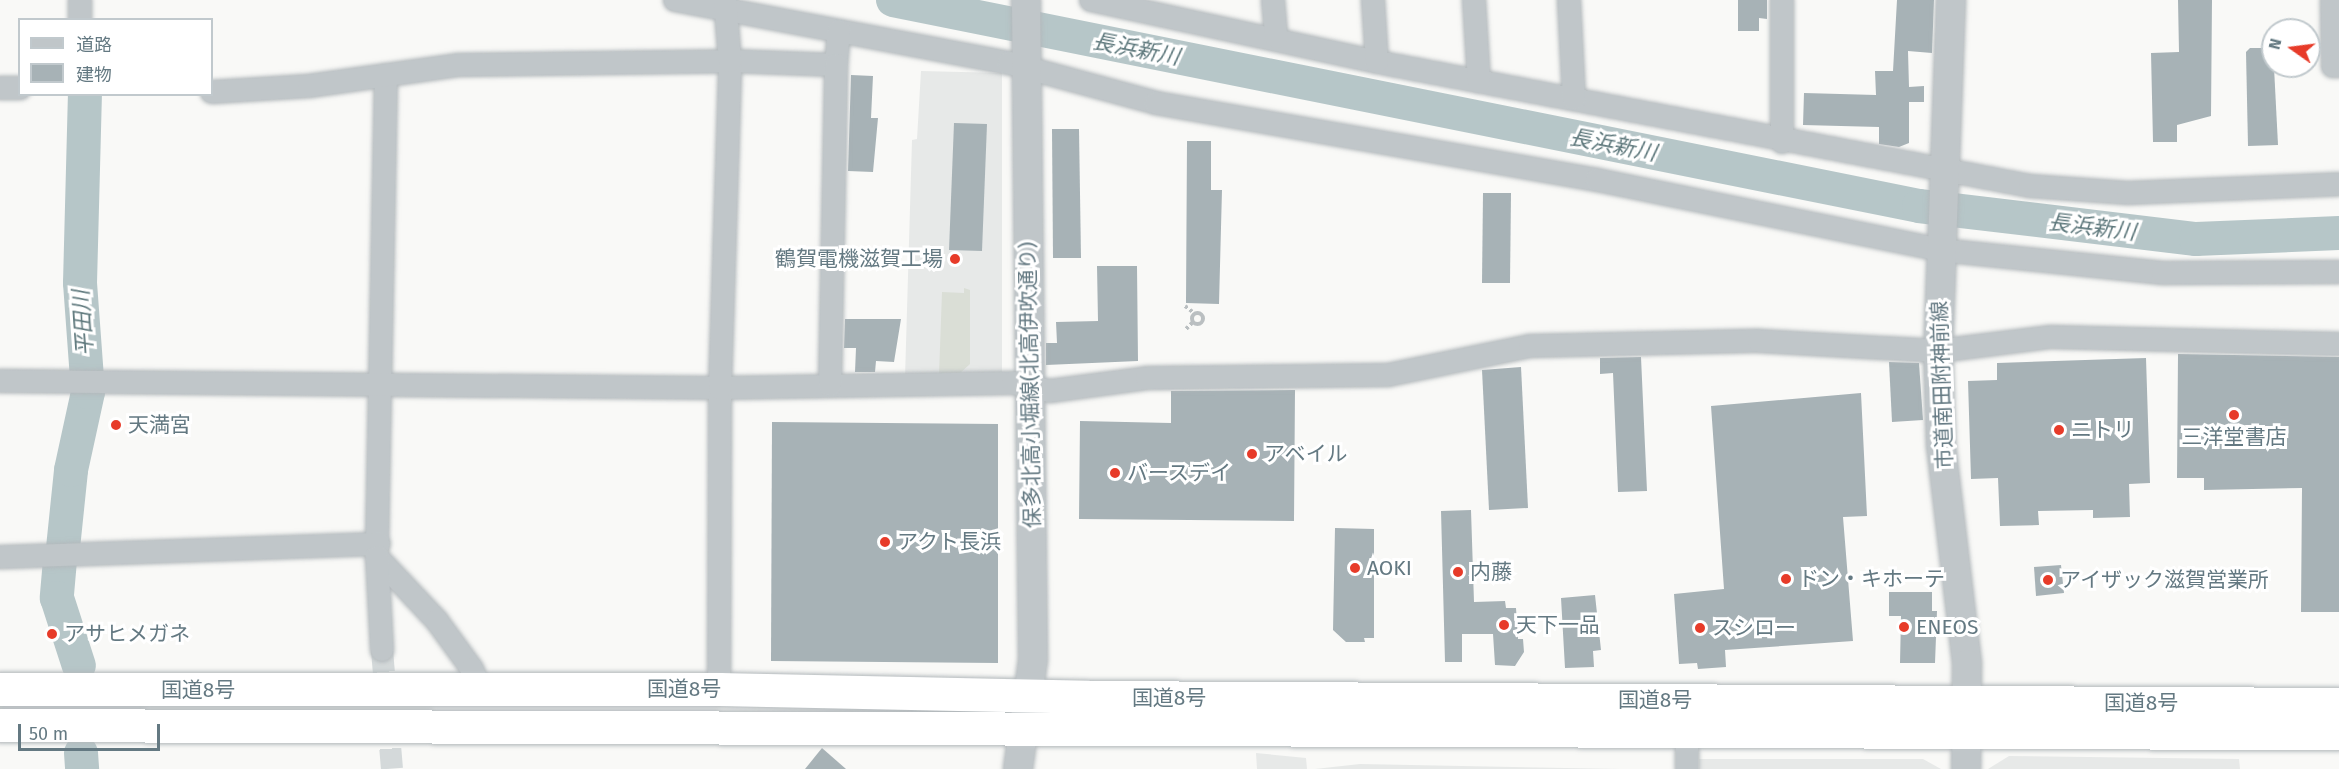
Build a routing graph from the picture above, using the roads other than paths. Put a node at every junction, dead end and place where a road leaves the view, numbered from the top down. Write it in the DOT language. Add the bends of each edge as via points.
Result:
graph roads {
  1 [pos="80,0"];
  2 [pos="675,0"];
  3 [pos="1026,0"];
  4 [pos="1091,0"];
  5 [pos="1273,0"];
  6 [pos="1373,0"];
  7 [pos="1474,0"];
  8 [pos="1569,0"];
  9 [pos="1782,0"];
  10 [pos="1951,0"];
  11 [pos="2332,0"];
  12 [pos="726,4"];
  13 [pos="80,18"];
  14 [pos="839,31"];
  15 [pos="1276,37"];
  16 [pos="730,61"];
  17 [pos="1377,62"];
  18 [pos="836,65"];
  19 [pos="1026,65"];
  20 [pos="2339,66"];
  21 [pos="386,75"];
  22 [pos="1479,82"];
  23 [pos="0,88"];
  24 [pos="18,88"];
  25 [pos="213,92"];
  26 [pos="1574,99"];
  27 [pos="1782,142"];
  28 [pos="1943,173"];
  29 [pos="2339,184"];
  30 [pos="1940,250"];
  31 [pos="2339,272"];
  32 [pos="2339,344"];
  33 [pos="1938,351"];
  34 [pos="0,381"];
  35 [pos="830,384"];
  36 [pos="382,387"];
  37 [pos="1030,387"];
  38 [pos="720,388"];
  39 [pos="378,551"];
  40 [pos="0,557"];
  41 [pos="382,650"];
  42 [pos="719,688"];
  43 [pos="0,689"];
  44 [pos="481,690"];
  45 [pos="1028,694"];
  46 [pos="2339,704"];
  47 [pos="1967,717"];
  48 [pos="0,725"];
  49 [pos="1024,730"];
  50 [pos="1687,730"];
  51 [pos="2339,733"];
  52 [pos="1018,769"];
  53 [pos="1687,769"];
  54 [pos="1966,769"];
  1 -- 13 [label="street"];
  2 -- 12 [label="street"];
  3 -- 19 [label="street, 保多北高小堀線(北高伊吹通り)"];
  4 -- 15 [label="street"];
  5 -- 15 [label="street"];
  6 -- 17 [label="street"];
  7 -- 22 [label="street"];
  8 -- 26 [label="street"];
  9 -- 27 [label="street"];
  10 -- 28 [label="street, 市道南田附神前線"];
  11 -- 20 [label="street" via="2333,66"];
  12 -- 14 [label="street"];
  12 -- 16 [label="street"];
  14 -- 18 [label="street"];
  14 -- 19 [label="street"];
  15 -- 17 [label="street"];
  16 -- 18 [label="street"];
  16 -- 21 [label="street" via="458,65"];
  16 -- 38 [label="street"];
  17 -- 22 [label="street"];
  18 -- 35 [label="street"];
  19 -- 30 [label="street" via="1156,103 1597,180"];
  19 -- 37 [label="street, 保多北高小堀線(北高伊吹通り)"];
  21 -- 25 [label="street"];
  21 -- 36 [label="street"];
  22 -- 26 [label="street"];
  23 -- 24 [label="street"];
  26 -- 27 [label="street"];
  27 -- 28 [label="street"];
  28 -- 29 [label="street" via="2030,186 2128,193"];
  28 -- 30 [label="street, 市道南田附神前線"];
  30 -- 31 [label="street" via="2163,273"];
  30 -- 33 [label="street, 市道南田附神前線"];
  32 -- 33 [label="street" via="2051,337"];
  33 -- 37 [label="street" via="1758,341 1530,346 1388,375 1147,378 1050,391"];
  33 -- 47 [label="street, 市道南田附神前線" via="1941,445"];
  34 -- 36 [label="street"];
  35 -- 37 [label="street"];
  35 -- 38 [label="street"];
  36 -- 38 [label="street"];
  36 -- 39 [label="street"];
  37 -- 45 [label="street, 保多北高小堀線(北高伊吹通り)" via="1032,659"];
  38 -- 42 [label="street"];
  39 -- 40 [label="street"];
  39 -- 41 [label="street"];
  39 -- 44 [label="street" via="437,621 472,669"];
  42 -- 44 [label="highway, 国道8号"];
  42 -- 45 [label="highway, 国道8号"];
  43 -- 44 [label="highway, 国道8号"];
  45 -- 47 [label="highway, 国道8号"];
  45 -- 49 [label="street, 保多北高小堀線(北高伊吹通り)"];
  46 -- 47 [label="highway, 国道8号"];
  47 -- 50 [label="highway, 国道8号"];
  47 -- 51 [label="highway, 国道8号"];
  47 -- 54 [label="street, 市道南田附神前線"];
  48 -- 49 [label="highway, 国道8号"];
  49 -- 50 [label="highway, 国道8号"];
  49 -- 52 [label="street, 保多北高小堀線(北高伊吹通り)"];
  50 -- 53 [label="street"];
}
